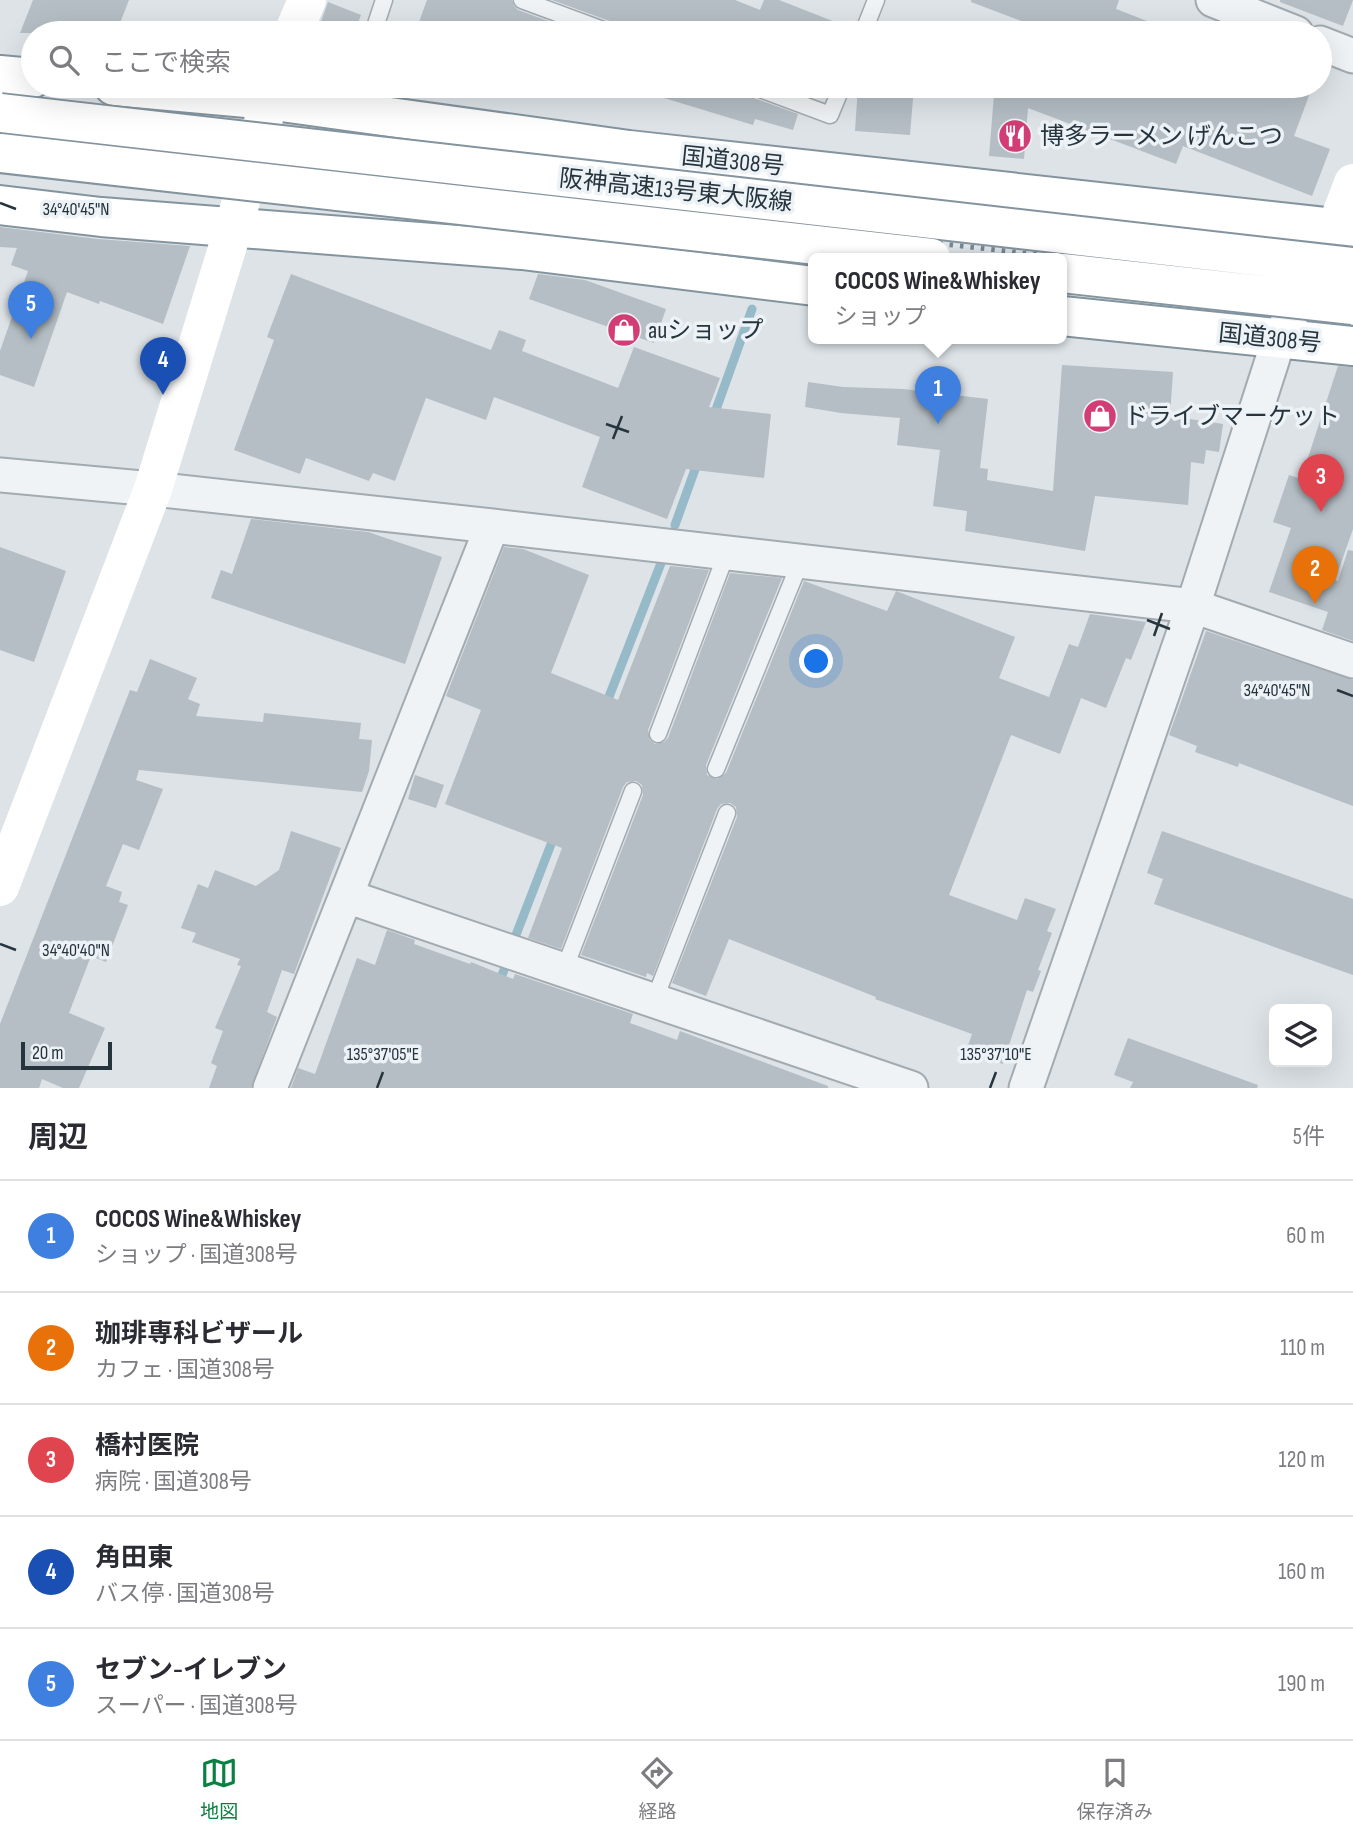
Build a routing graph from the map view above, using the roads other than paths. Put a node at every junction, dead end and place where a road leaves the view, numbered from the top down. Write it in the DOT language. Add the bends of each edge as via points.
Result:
graph roads {
  1 [pos="307,0"];
  2 [pos="384,0"];
  3 [pos="522,0"];
  4 [pos="876,0"];
  5 [pos="1213,0"];
  6 [pos="298,21"];
  7 [pos="377,21"];
  8 [pos="579,21"];
  9 [pos="868,21"];
  10 [pos="1266,21"];
  11 [pos="1332,48"];
  12 [pos="1353,56"];
  13 [pos="0,75"];
  14 [pos="21,77"];
  15 [pos="269,98"];
  16 [pos="350,98"];
  17 [pos="784,98"];
  18 [pos="837,98"];
  19 [pos="0,113"];
  20 [pos="0,153"];
  21 [pos="1353,183"];
  22 [pos="0,205"];
  23 [pos="234,226"];
  24 [pos="1345,229"];
  25 [pos="887,253"];
  26 [pos="1353,267"];
  27 [pos="1067,273"];
  28 [pos="808,285"];
  29 [pos="1353,305"];
  30 [pos="1067,317"];
  31 [pos="1279,339"];
  32 [pos="1353,346"];
  33 [pos="0,475"];
  34 [pos="153,489"];
  35 [pos="492,526"];
  36 [pos="727,552"];
  37 [pos="801,560"];
  38 [pos="1193,606"];
  39 [pos="1353,661"];
  40 [pos="658,734"];
  41 [pos="716,769"];
  42 [pos="633,791"];
  43 [pos="727,813"];
  44 [pos="0,887"];
  45 [pos="345,896"];
  46 [pos="564,970"];
  47 [pos="654,1001"];
  48 [pos="270,1088"];
  49 [pos="911,1088"];
  50 [pos="1026,1088"];
  1 -- 6 [label="main road"];
  2 -- 7 [label="lane"];
  3 -- 8 [label="lane"];
  4 -- 9 [label="lane"];
  5 -- 10 [label="street"];
  11 -- 12 [label="street"];
  13 -- 14 [label="main road"];
  15 -- 23 [label="main road"];
  16 -- 24 [label="main road, 国道308号" via="629,150"];
  17 -- 18 [label="lane" via="830,115"];
  19 -- 26 [label="main road, 阪神高速13号東大阪線, bridge"];
  20 -- 25 [label="main road, 阪神高速13号東大阪線, bridge"];
  21 -- 24 [label="main road"];
  22 -- 23 [label="main road"];
  23 -- 28 [label="main road" via="522,250"];
  23 -- 34 [label="main road"];
  24 -- 31 [label="street"];
  27 -- 29 [label="main road, bridge"];
  30 -- 31 [label="main road, 国道308号"];
  31 -- 32 [label="main road, 国道308号"];
  31 -- 38 [label="street"];
  33 -- 34 [label="street"];
  34 -- 35 [label="street"];
  34 -- 44 [label="main road"];
  35 -- 36 [label="street"];
  35 -- 45 [label="street"];
  36 -- 37 [label="street"];
  36 -- 40 [label="lane"];
  37 -- 38 [label="street"];
  37 -- 41 [label="lane"];
  38 -- 39 [label="street"];
  38 -- 50 [label="street"];
  42 -- 46 [label="lane"];
  43 -- 47 [label="lane"];
  45 -- 46 [label="street"];
  45 -- 48 [label="street"];
  46 -- 47 [label="street"];
  47 -- 49 [label="street"];
}
